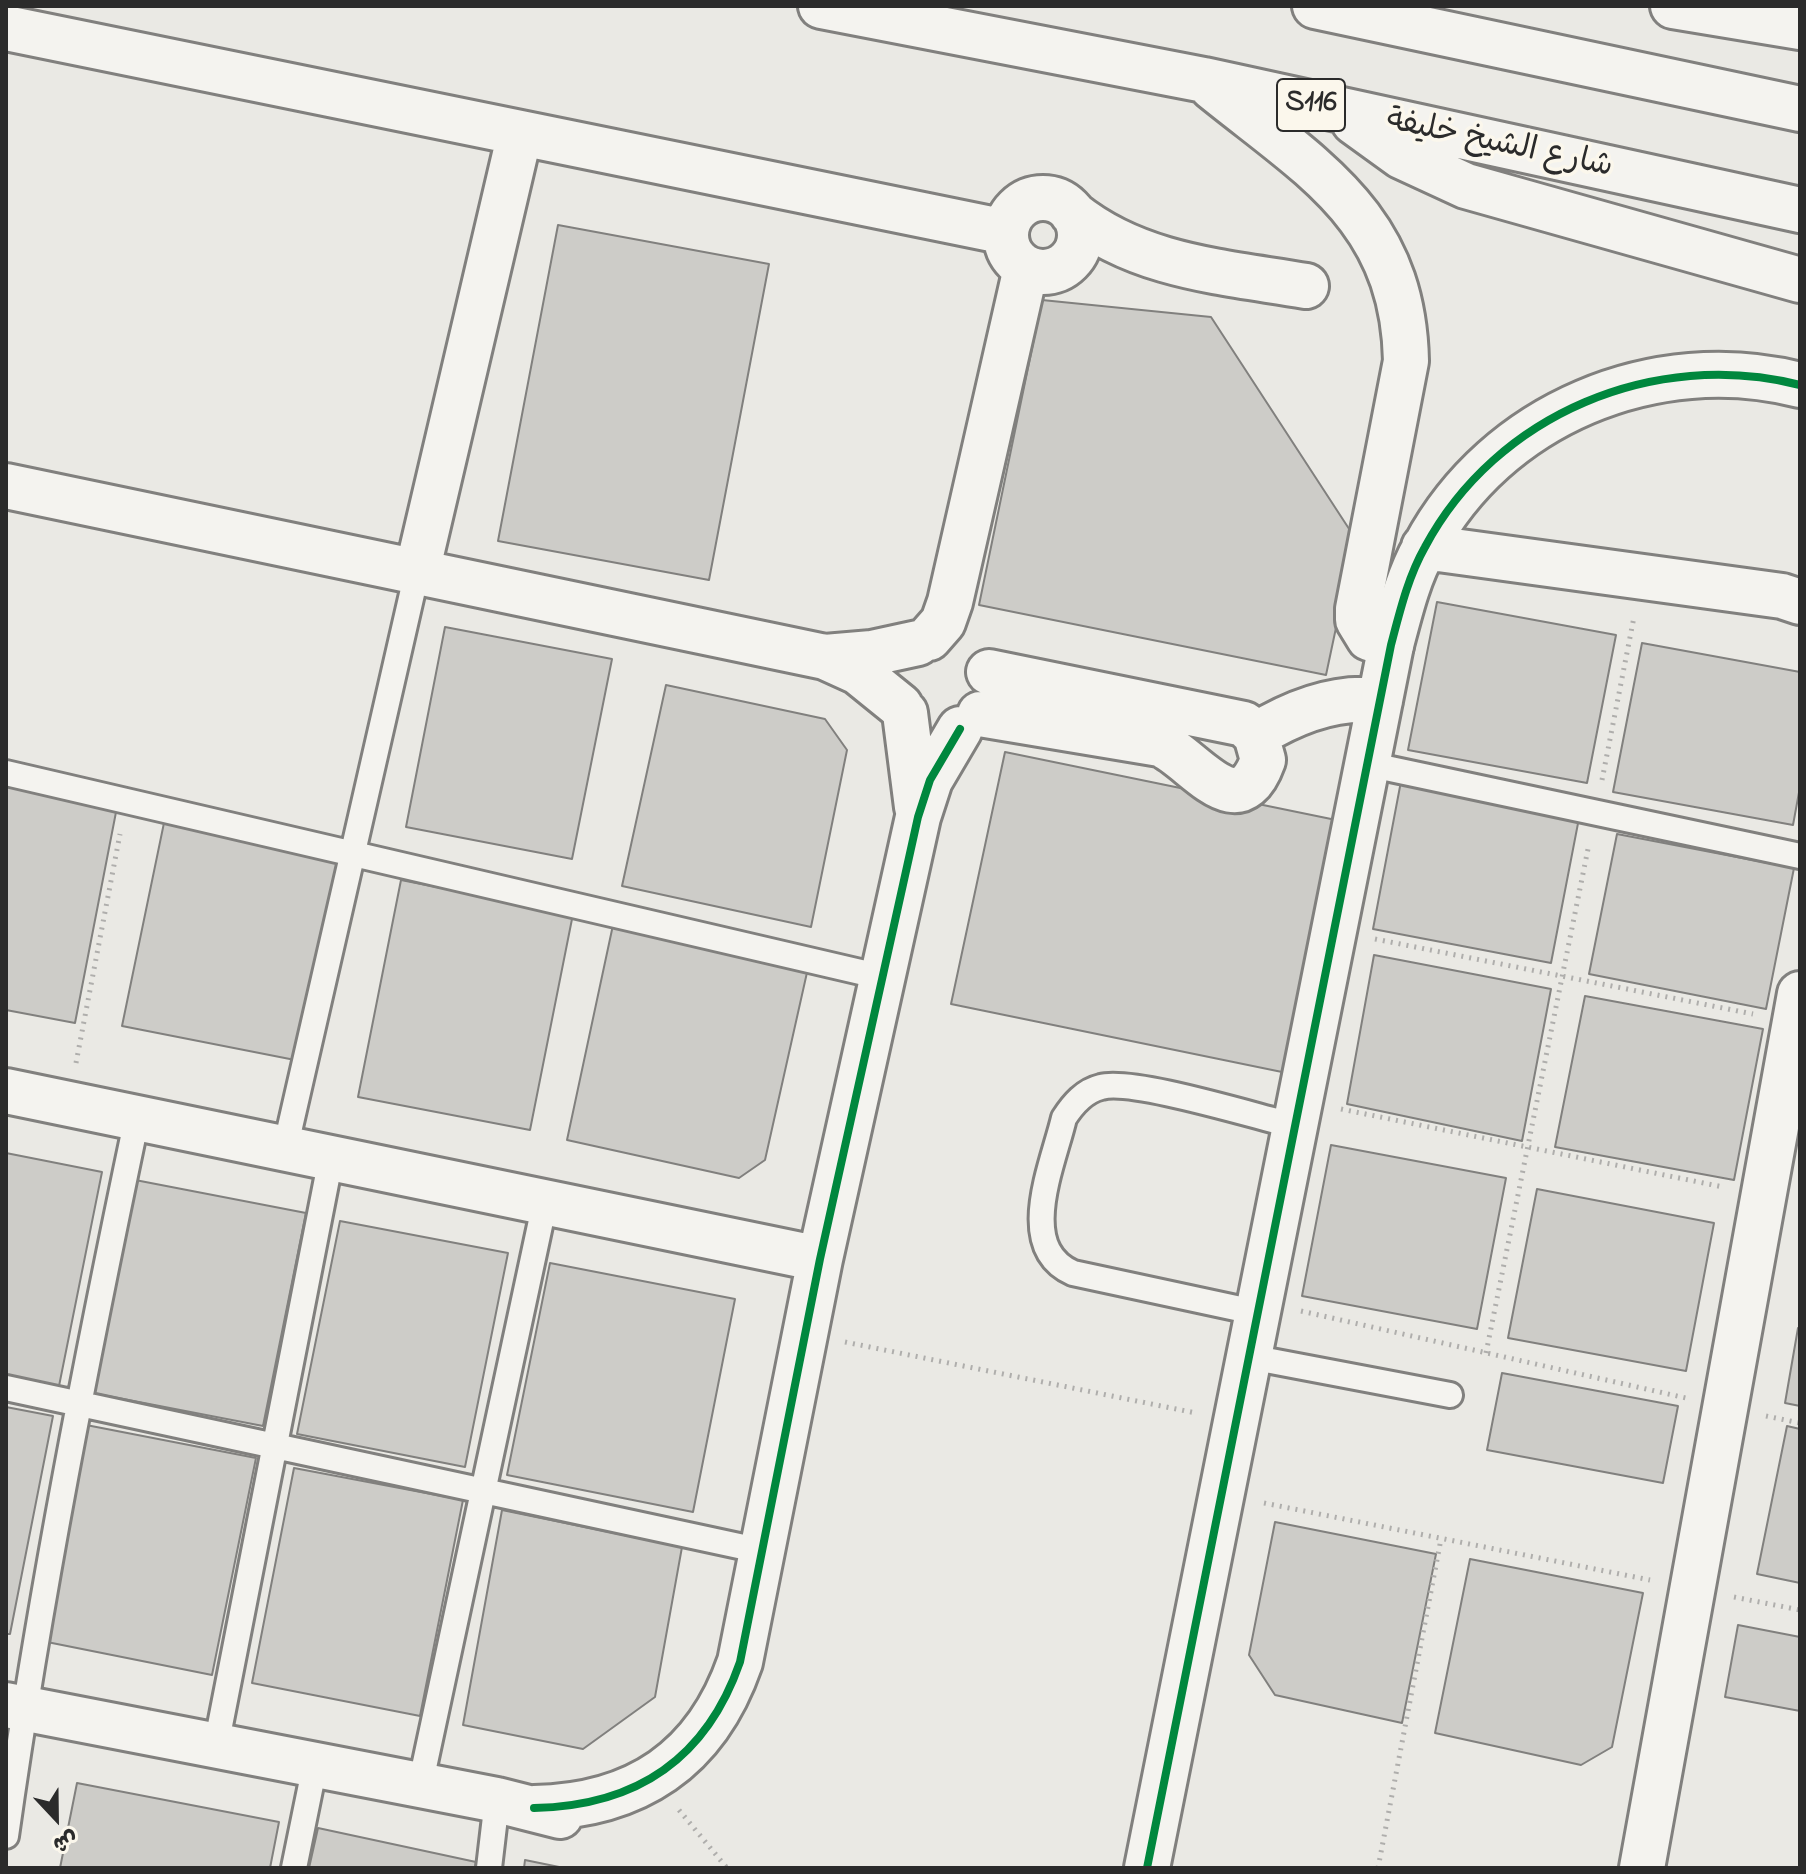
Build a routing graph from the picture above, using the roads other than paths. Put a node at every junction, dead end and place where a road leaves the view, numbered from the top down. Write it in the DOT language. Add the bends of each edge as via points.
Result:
graph roads {
  1 [pos="821,6"];
  2 [pos="1315,6"];
  3 [pos="1673,6"];
  4 [pos="1789,20"];
  5 [pos="6,28"];
  6 [pos="1204,80"];
  7 [pos="1800,109"];
  8 [pos="1343,112"];
  9 [pos="520,133"];
  10 [pos="1800,210"];
  11 [pos="1072,213"];
  12 [pos="1031,256"];
  13 [pos="1155,259"];
  14 [pos="1800,280"];
  15 [pos="1306,286"];
  16 [pos="1800,385"];
  17 [pos="6,486"];
  18 [pos="1424,547"];
  19 [pos="417,572"];
  20 [pos="1800,602"];
  21 [pos="924,641"];
  22 [pos="1391,645"];
  23 [pos="825,657"];
  24 [pos="989,672"];
  25 [pos="1380,701"];
  26 [pos="902,710"];
  27 [pos="970,721"];
  28 [pos="1256,735"];
  29 [pos="1367,764"];
  30 [pos="6,773"];
  31 [pos="918,817"];
  32 [pos="353,854"];
  33 [pos="1800,856"];
  34 [pos="882,977"];
  35 [pos="1798,1013"];
  36 [pos="6,1091"];
  37 [pos="1299,1113"];
  38 [pos="137,1118"];
  39 [pos="285,1149"];
  40 [pos="331,1158"];
  41 [pos="1781,1199"];
  42 [pos="545,1202"];
  43 [pos="820,1259"];
  44 [pos="1260,1307"];
  45 [pos="1250,1357"];
  46 [pos="6,1388"];
  47 [pos="1450,1395"];
  48 [pos="77,1404"];
  49 [pos="275,1446"];
  50 [pos="483,1491"];
  51 [pos="762,1551"];
  52 [pos="740,1662"];
  53 [pos="15,1706"];
  54 [pos="216,1746"];
  55 [pos="315,1765"];
  56 [pos="420,1786"];
  57 [pos="515,1804"];
  58 [pos="6,1836"];
  59 [pos="294,1868"];
  60 [pos="489,1868"];
  61 [pos="1147,1868"];
  62 [pos="1642,1868"];
  1 -- 6 [label="main road, شارع الشيخ خليفة / S116"];
  2 -- 7 [label="main road"];
  3 -- 4 [label="main road"];
  5 -- 9 [label="main road"];
  6 -- 8 [label="main road, شارع الشيخ خليفة / S116"];
  6 -- 22 [label="main road" via="1337,189 1383,250 1397,286 1406,361 1358,609 1369,638"];
  8 -- 10 [label="main road, شارع الشيخ خليفة / S116"];
  8 -- 14 [label="main road" via="1401,156 1466,186"];
  9 -- 12 [label="main road"];
  9 -- 19 [label="main road"];
  11 -- 12 [label="main road" via="1078,224 1078,249"];
  11 -- 12 [label="main road" via="1063,204 1039,198 1016,209"];
  11 -- 13 [label="main road" via="1120,245"];
  12 -- 13 [label="main road"];
  12 -- 21 [label="main road" via="947,612"];
  13 -- 15 [label="main road"];
  16 -- 18 [label="main road" via="1725,373 1673,376 1622,387 1573,406 1528,431 1487,465"];
  17 -- 19 [label="main road"];
  18 -- 20 [label="main road"];
  18 -- 22 [label="main road"];
  19 -- 23 [label="main road"];
  19 -- 32 [label="lane"];
  21 -- 23 [label="main road"];
  21 -- 24 [label="main road" via="944,636 973,646"];
  21 -- 26 [label="main road" via="899,664 895,678"];
  22 -- 25 [label="main road"];
  23 -- 26 [label="main road" via="858,672"];
  24 -- 27 [label="main road" via="991,687"];
  24 -- 28 [label="main road" via="1244,724"];
  25 -- 28 [label="main road" via="1332,704"];
  25 -- 29 [label="main road"];
  26 -- 27 [label="main road" via="930,730"];
  26 -- 31 [label="main road" via="916,775"];
  27 -- 28 [label="main road" via="1160,744 1222,789 1236,789 1259,773 1263,760"];
  27 -- 31 [label="main road" via="930,780"];
  29 -- 33 [label="lane"];
  29 -- 37 [label="main road"];
  30 -- 32 [label="lane"];
  31 -- 34 [label="main road"];
  32 -- 34 [label="lane"];
  32 -- 39 [label="lane"];
  34 -- 43 [label="main road"];
  35 -- 41 [label="main road"];
  36 -- 38 [label="main road"];
  37 -- 44 [label="main road"];
  37 -- 44 [label="lane" via="1127,1086 1097,1087 1064,1118 1040,1221 1044,1247 1060,1267 1073,1273"];
  38 -- 39 [label="main road"];
  38 -- 48 [label="lane"];
  39 -- 40 [label="main road"];
  40 -- 42 [label="main road"];
  40 -- 49 [label="lane"];
  41 -- 62 [label="main road" via="1725,1407"];
  42 -- 43 [label="main road"];
  42 -- 50 [label="lane"];
  43 -- 51 [label="main road"];
  44 -- 45 [label="main road"];
  45 -- 47 [label="lane"];
  45 -- 61 [label="main road"];
  46 -- 48 [label="lane"];
  48 -- 49 [label="lane"];
  48 -- 53 [label="lane"];
  49 -- 50 [label="lane"];
  49 -- 54 [label="lane"];
  50 -- 51 [label="lane"];
  50 -- 56 [label="lane"];
  51 -- 52 [label="main road"];
  52 -- 57 [label="main road" via="715,1717 675,1762 650,1780 594,1803"];
  52 -- 57 [label="main road" via="732,1726 717,1755 670,1801 638,1815 603,1821"];
  53 -- 54 [label="main road"];
  53 -- 58 [label="lane"];
  54 -- 55 [label="main road"];
  55 -- 56 [label="main road"];
  55 -- 59 [label="lane"];
  56 -- 57 [label="main road"];
  57 -- 60 [label="lane"];
}
